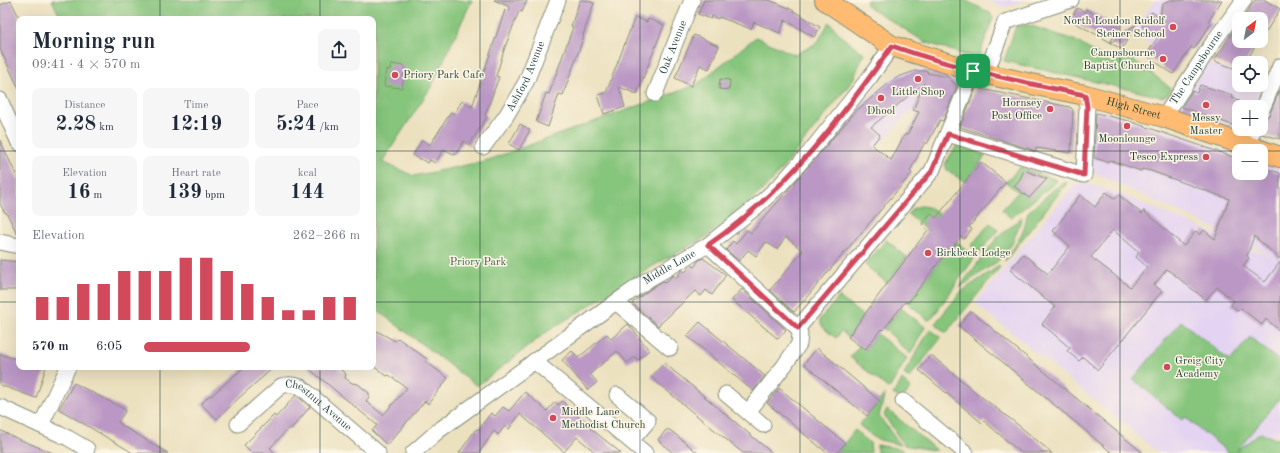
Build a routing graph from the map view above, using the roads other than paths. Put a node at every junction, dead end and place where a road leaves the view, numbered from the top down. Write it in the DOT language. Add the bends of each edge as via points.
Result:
graph roads {
  1 [pos="558,0"];
  2 [pos="692,0"];
  3 [pos="825,0"];
  4 [pos="1071,0"];
  5 [pos="1244,0"];
  6 [pos="892,46"];
  7 [pos="1280,66"];
  8 [pos="979,72"];
  9 [pos="655,94"];
  10 [pos="1085,95"];
  11 [pos="0,100"];
  12 [pos="1266,100"];
  13 [pos="1164,117"];
  14 [pos="948,134"];
  15 [pos="16,135"];
  16 [pos="1251,138"];
  17 [pos="483,147"];
  18 [pos="1280,157"];
  19 [pos="0,242"];
  20 [pos="16,245"];
  21 [pos="708,245"];
  22 [pos="616,302"];
  23 [pos="798,328"];
  24 [pos="670,348"];
  25 [pos="534,361"];
  26 [pos="67,370"];
  27 [pos="726,394"];
  28 [pos="617,395"];
  29 [pos="903,401"];
  30 [pos="0,407"];
  31 [pos="748,412"];
  32 [pos="238,424"];
  33 [pos="41,425"];
  34 [pos="763,425"];
  35 [pos="631,441"];
  36 [pos="87,449"];
  37 [pos="421,451"];
  38 [pos="378,453"];
  39 [pos="645,453"];
  40 [pos="966,453"];
  1 -- 17 [label="street, Ashford Avenue" via="526,82 506,116"];
  2 -- 9 [label="street, Oak Avenue"];
  3 -- 6 [label="main road, High Street"];
  4 -- 8 [label="street" via="1005,22"];
  5 -- 13 [label="street, The Campsbourne"];
  6 -- 8 [label="main road, High Street"];
  6 -- 21 [label="street, Middle Lane" via="836,120 781,184"];
  7 -- 12 [label="street"];
  8 -- 10 [label="main road, High Street"];
  8 -- 14 [label="street"];
  10 -- 13 [label="main road, High Street"];
  10 -- 14 [label="street" via="1087,106 1084,175"];
  11 -- 15 [label="street"];
  13 -- 16 [label="main road, High Street"];
  14 -- 23 [label="street" via="932,171"];
  16 -- 18 [label="main road, High Street"];
  19 -- 20 [label="street"];
  21 -- 22 [label="street, Middle Lane" via="649,279"];
  21 -- 23 [label="street"];
  22 -- 24 [label="street"];
  22 -- 25 [label="street, Middle Lane"];
  23 -- 31 [label="street" via="799,344"];
  25 -- 35 [label="street"];
  25 -- 37 [label="street, Middle Lane" via="445,425"];
  26 -- 33 [label="street"];
  27 -- 31 [label="street"];
  28 -- 35 [label="street" via="648,421"];
  29 -- 40 [label="street"];
  30 -- 33 [label="street"];
  31 -- 34 [label="street"];
  32 -- 38 [label="street, Chestnut Avenue" via="281,386 294,385 301,387"];
  33 -- 36 [label="street"];
  35 -- 39 [label="street"];
}
